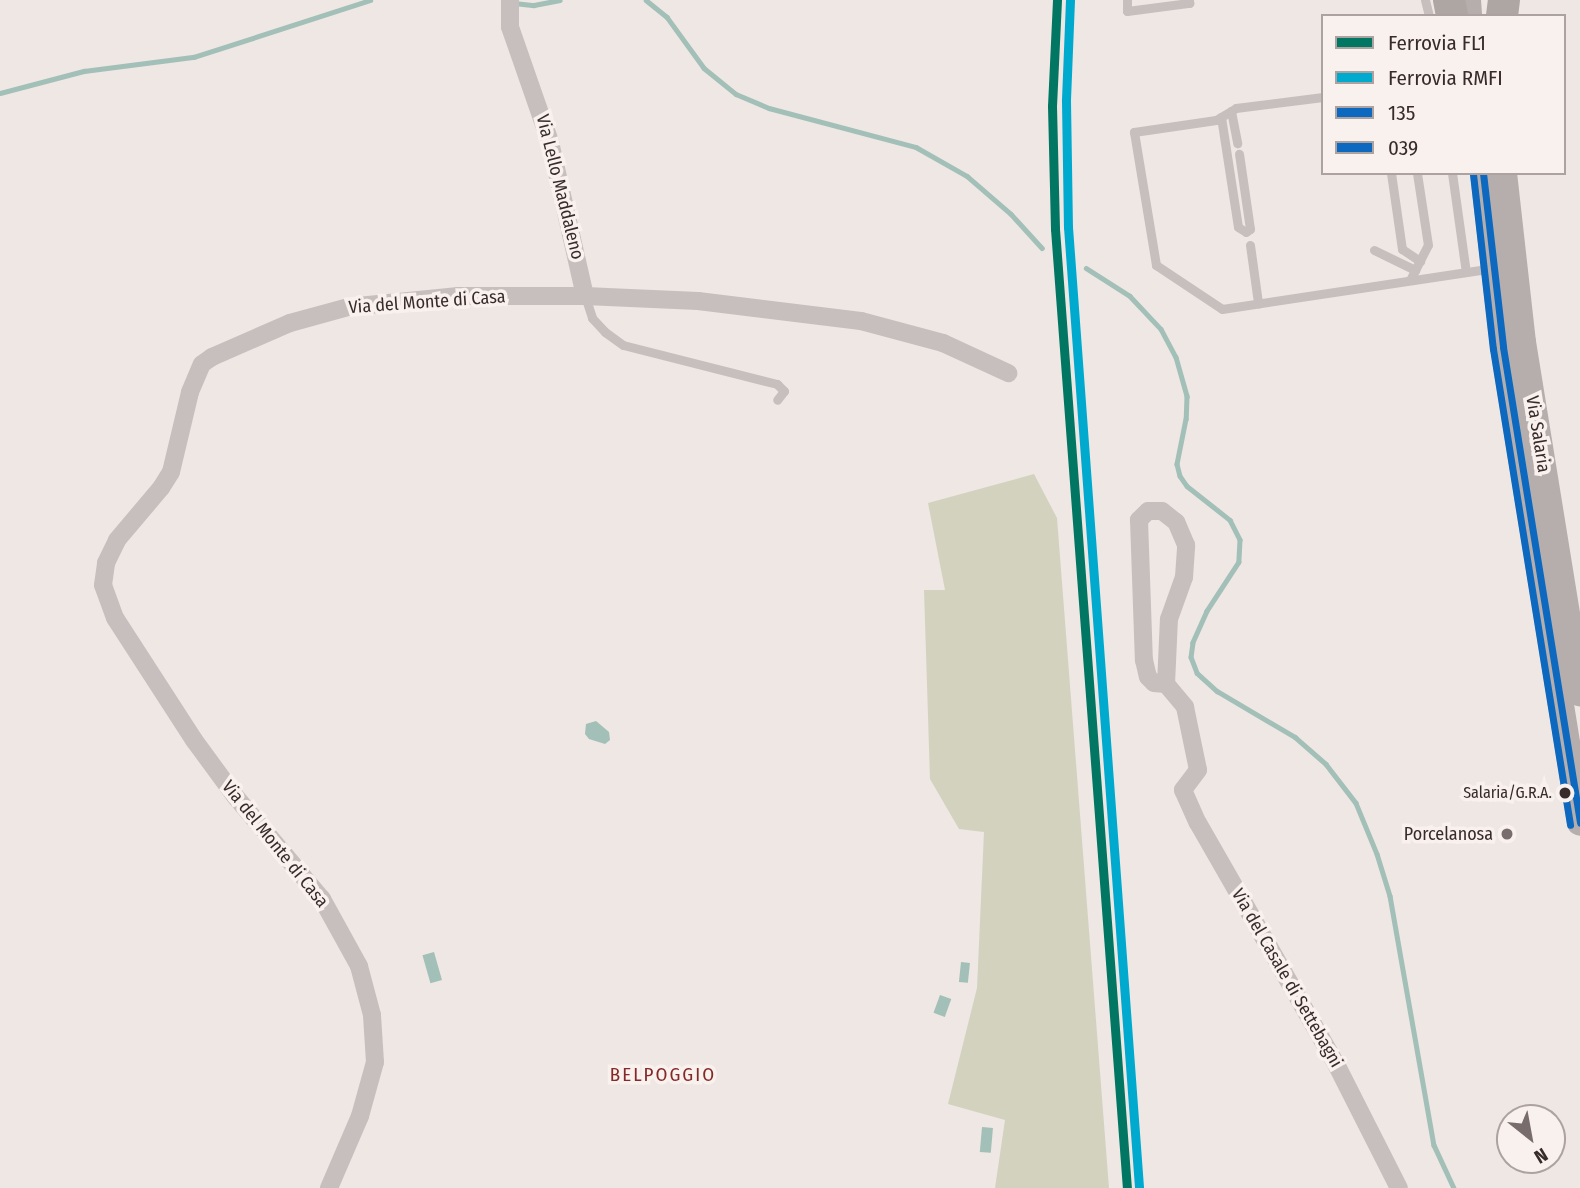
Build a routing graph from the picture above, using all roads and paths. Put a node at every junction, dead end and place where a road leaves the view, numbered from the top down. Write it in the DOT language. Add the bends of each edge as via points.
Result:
graph roads {
  1 [pos="1127,0"];
  2 [pos="1189,0"];
  3 [pos="510,7"];
  4 [pos="1321,97"];
  5 [pos="1231,111"];
  6 [pos="1221,117"];
  7 [pos="1237,143"];
  8 [pos="1239,155"];
  9 [pos="1391,175"];
  10 [pos="1418,175"];
  11 [pos="1452,175"];
  12 [pos="1483,175"];
  13 [pos="1504,175"];
  14 [pos="1250,245"];
  15 [pos="1374,250"];
  16 [pos="1418,265"];
  17 [pos="1493,268"];
  18 [pos="1466,272"];
  19 [pos="1410,280"];
  20 [pos="585,296"];
  21 [pos="1258,303"];
  22 [pos="1008,373"];
  23 [pos="777,400"];
  24 [pos="1166,684"];
  25 [pos="1580,693"];
  26 [pos="1580,823"];
  27 [pos="329,1188"];
  28 [pos="1399,1188"];
  1 -- 2 [label="lane" via="1127,11"];
  3 -- 20 [label="street, Via Lello Maddaleno" via="520,58 551,142"];
  4 -- 5 [label="lane"];
  5 -- 6 [label="lane"];
  5 -- 7 [label="lane"];
  6 -- 8 [label="lane" via="1238,228 1246,232 1250,229"];
  6 -- 21 [label="lane" via="1134,132 1156,265 1222,309"];
  9 -- 16 [label="lane" via="1402,249"];
  10 -- 16 [label="lane" via="1428,245"];
  11 -- 18 [label="lane"];
  12 -- 17 [label="main road, Via Salaria"];
  13 -- 25 [label="main road, Via Salaria" via="1523,342"];
  14 -- 21 [label="lane"];
  15 -- 16 [label="lane"];
  16 -- 19 [label="lane"];
  17 -- 18 [label="lane"];
  17 -- 26 [label="main road, Via Salaria"];
  18 -- 19 [label="lane"];
  19 -- 21 [label="lane"];
  20 -- 22 [label="street, Via del Monte di Casa" via="698,301 861,321 943,343"];
  20 -- 23 [label="lane" via="592,318 623,345 777,384 784,391"];
  20 -- 27 [label="street, Via del Monte di Casa" via="458,296 348,307 290,323 208,359 192,384 169,476 122,533 106,563 104,592 115,618 214,768 326,905 359,966 373,1022 375,1062 360,1116"];
  24 -- 24 [label="street" via="1148,677 1144,660 1139,520 1148,511 1162,511 1175,522 1186,545 1184,577 1169,619"];
  24 -- 28 [label="street, Via del Casale di Settebagni" via="1185,707 1198,770 1183,790 1198,823 1335,1062"];
}
